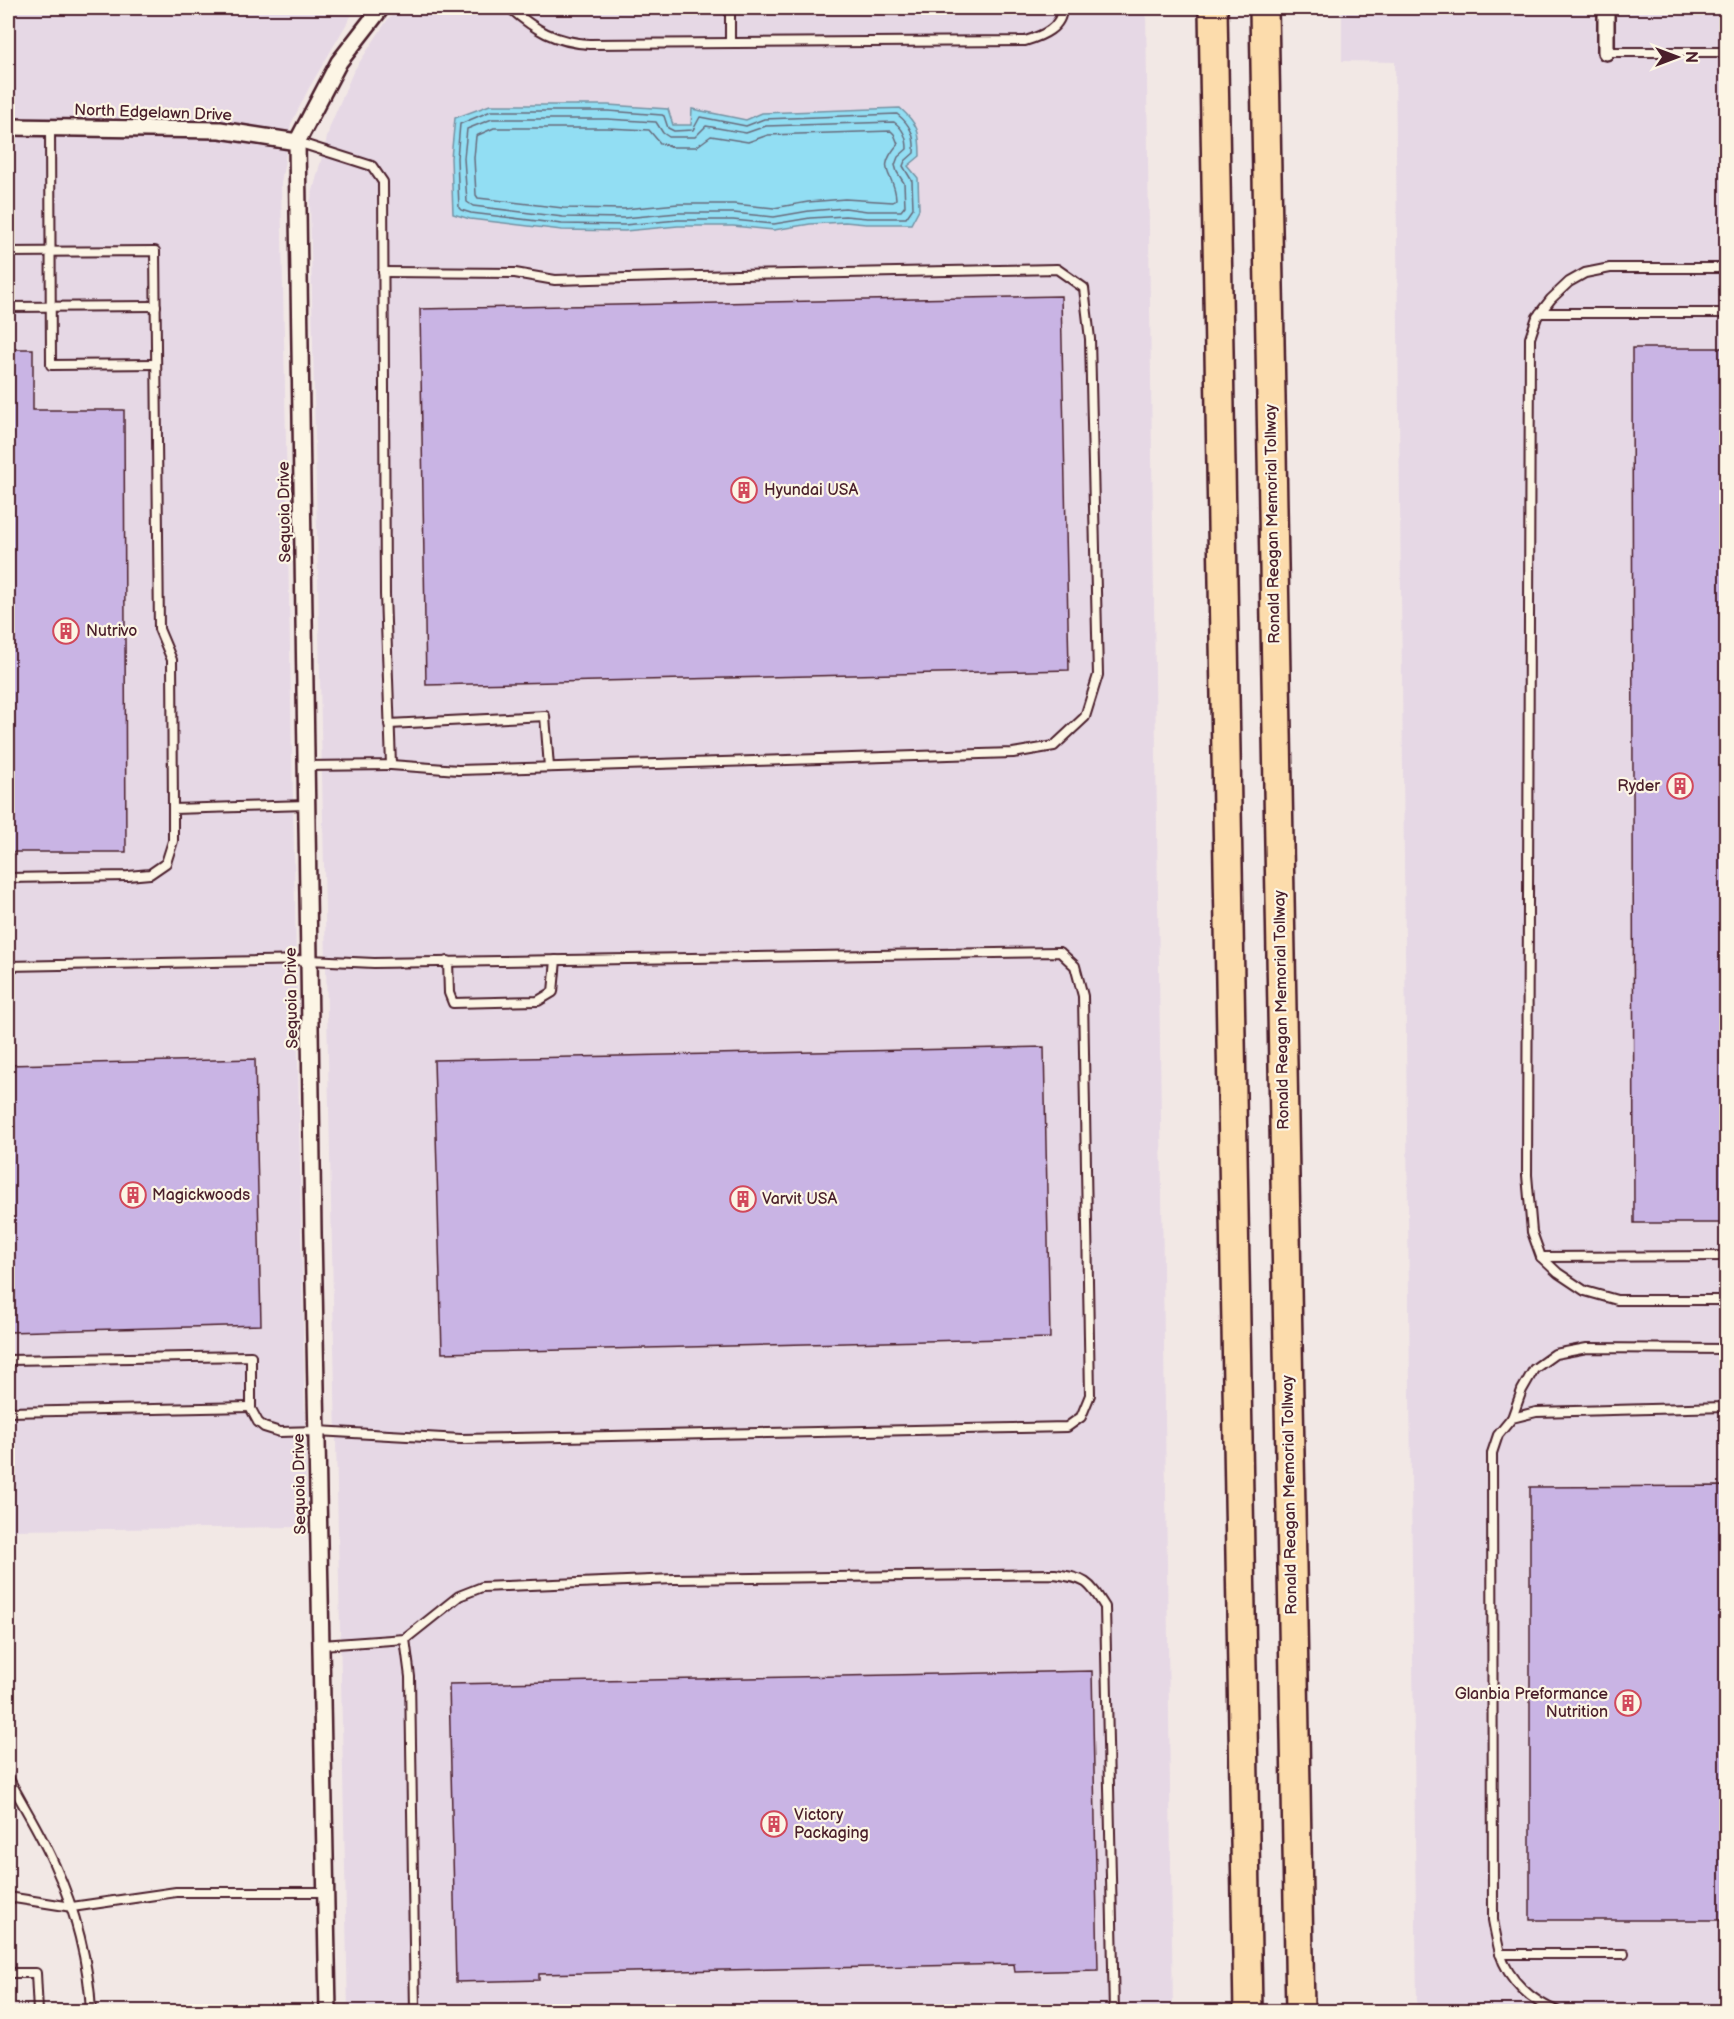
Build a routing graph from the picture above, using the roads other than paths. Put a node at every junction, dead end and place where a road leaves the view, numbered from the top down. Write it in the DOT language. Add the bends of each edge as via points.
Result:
graph roads {
  1 [pos="381,8"];
  2 [pos="510,8"];
  3 [pos="730,8"];
  4 [pos="1062,8"];
  5 [pos="1213,8"];
  6 [pos="1264,8"];
  7 [pos="1606,8"];
  8 [pos="730,43"];
  9 [pos="1606,52"];
  10 [pos="1726,52"];
  11 [pos="8,127"];
  12 [pos="50,128"];
  13 [pos="297,142"];
  14 [pos="8,252"];
  15 [pos="50,252"];
  16 [pos="1726,268"];
  17 [pos="383,272"];
  18 [pos="156,306"];
  19 [pos="50,307"];
  20 [pos="8,308"];
  21 [pos="1540,313"];
  22 [pos="1726,313"];
  23 [pos="156,364"];
  24 [pos="389,724"];
  25 [pos="391,765"];
  26 [pos="306,766"];
  27 [pos="549,767"];
  28 [pos="307,805"];
  29 [pos="173,808"];
  30 [pos="8,878"];
  31 [pos="309,960"];
  32 [pos="556,960"];
  33 [pos="448,961"];
  34 [pos="8,966"];
  35 [pos="1726,1256"];
  36 [pos="1541,1257"];
  37 [pos="1726,1300"];
  38 [pos="1726,1349"];
  39 [pos="8,1360"];
  40 [pos="251,1407"];
  41 [pos="1726,1407"];
  42 [pos="8,1412"];
  43 [pos="1512,1418"];
  44 [pos="317,1431"];
  45 [pos="405,1639"];
  46 [pos="321,1645"];
  47 [pos="8,1777"];
  48 [pos="326,1892"];
  49 [pos="8,1897"];
  50 [pos="72,1907"];
  51 [pos="1500,1954"];
  52 [pos="1624,1954"];
  53 [pos="8,1973"];
  54 [pos="1726,2011"];
  55 [pos="38,2012"];
  56 [pos="91,2012"];
  57 [pos="328,2012"];
  58 [pos="415,2012"];
  59 [pos="1114,2012"];
  60 [pos="1248,2012"];
  61 [pos="1300,2012"];
  62 [pos="1559,2012"];
  63 [pos="1712,2012"];
  1 -- 13 [label="street, Sequoia Drive" via="339,62"];
  2 -- 8 [label="lane" via="529,24 568,43"];
  3 -- 8 [label="lane"];
  4 -- 8 [label="lane" via="1055,26 1042,36 1025,41"];
  5 -- 60 [label="highway"];
  6 -- 61 [label="highway, Ronald Reagan Memorial Tollway"];
  7 -- 9 [label="street"];
  9 -- 10 [label="lane"];
  11 -- 12 [label="street, North Edgelawn Drive"];
  12 -- 13 [label="street, North Edgelawn Drive" via="220,130"];
  12 -- 15 [label="lane"];
  13 -- 17 [label="lane" via="372,166 383,182"];
  13 -- 26 [label="street, Sequoia Drive"];
  14 -- 15 [label="lane"];
  15 -- 18 [label="lane" via="155,252"];
  15 -- 19 [label="lane"];
  16 -- 21 [label="lane" via="1610,268 1585,273 1569,282"];
  17 -- 24 [label="lane"];
  17 -- 27 [label="lane" via="515,273 555,280 1057,269 1084,288 1090,339 1098,675 1085,717 1054,746 1012,753"];
  18 -- 19 [label="lane"];
  18 -- 23 [label="lane"];
  19 -- 20 [label="lane"];
  19 -- 23 [label="lane" via="51,364"];
  21 -- 22 [label="lane"];
  21 -- 36 [label="lane" via="1530,338 1527,1175 1532,1232"];
  23 -- 29 [label="lane" via="159,629 172,660"];
  24 -- 25 [label="lane"];
  24 -- 27 [label="lane" via="545,716"];
  25 -- 26 [label="lane"];
  25 -- 27 [label="lane" via="458,770"];
  26 -- 28 [label="street, Sequoia Drive"];
  28 -- 29 [label="lane"];
  28 -- 31 [label="street, Sequoia Drive"];
  29 -- 30 [label="lane" via="172,841 166,863 150,874"];
  31 -- 33 [label="lane"];
  31 -- 34 [label="lane"];
  31 -- 44 [label="street, Sequoia Drive"];
  32 -- 33 [label="lane"];
  32 -- 33 [label="lane" via="553,992 538,1001 478,1003 453,1003"];
  32 -- 44 [label="lane" via="1060,952 1075,966 1083,996 1090,1395 1081,1417 1066,1427 1046,1428 597,1437 460,1439"];
  35 -- 36 [label="lane"];
  36 -- 37 [label="lane" via="1585,1291 1617,1300"];
  38 -- 43 [label="lane" via="1587,1348 1555,1354 1534,1370"];
  39 -- 40 [label="lane" via="251,1356"];
  39 -- 42 [label="lane"];
  40 -- 42 [label="lane"];
  40 -- 44 [label="lane" via="253,1417 272,1430"];
  41 -- 43 [label="lane" via="1536,1412"];
  43 -- 51 [label="lane" via="1498,1434 1492,1454 1493,1920"];
  44 -- 46 [label="street, Sequoia Drive"];
  45 -- 46 [label="lane"];
  45 -- 58 [label="lane" via="410,1677"];
  45 -- 59 [label="lane" via="459,1596 482,1587 674,1579 1055,1574 1080,1578 1091,1586 1105,1607"];
  46 -- 48 [label="street, Sequoia Drive"];
  47 -- 50 [label="lane" via="55,1864"];
  48 -- 50 [label="lane" via="176,1892"];
  48 -- 57 [label="street, Sequoia Drive"];
  49 -- 50 [label="lane"];
  50 -- 56 [label="lane" via="90,1988"];
  51 -- 52 [label="lane"];
  51 -- 62 [label="lane" via="1507,1970 1528,1995"];
  53 -- 55 [label="lane" via="36,1973"];
  54 -- 63 [label="lane"];
}
